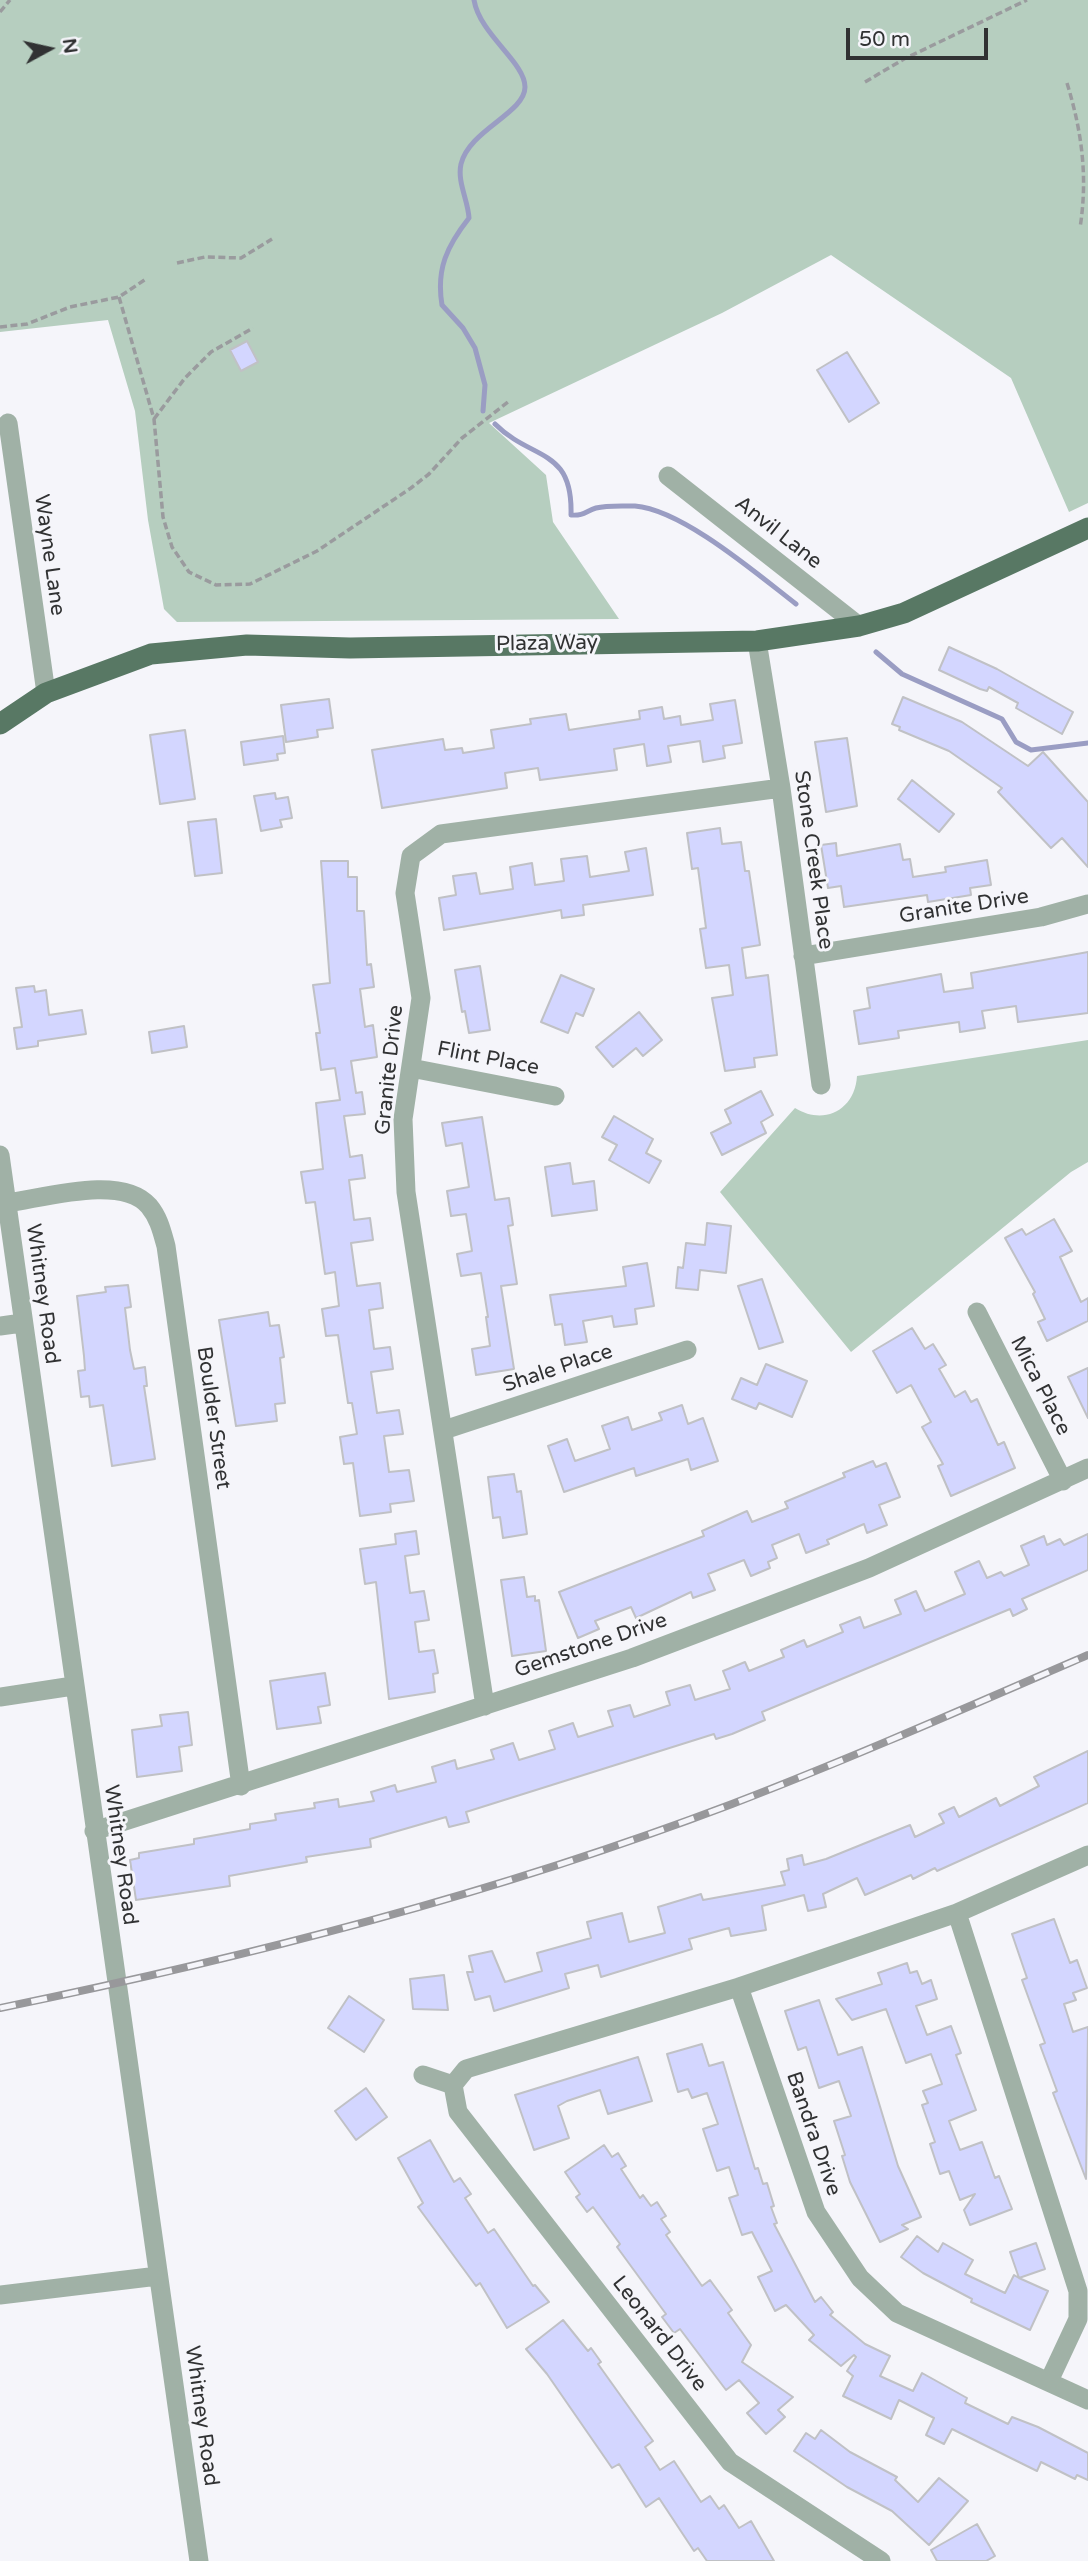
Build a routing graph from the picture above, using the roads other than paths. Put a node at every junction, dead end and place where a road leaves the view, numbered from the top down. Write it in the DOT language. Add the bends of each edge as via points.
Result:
graph roads {
  1 [pos="8,423"];
  2 [pos="668,476"];
  3 [pos="1088,528"];
  4 [pos="859,626"];
  5 [pos="757,641"];
  6 [pos="46,693"];
  7 [pos="0,724"];
  8 [pos="781,788"];
  9 [pos="1088,904"];
  10 [pos="803,956"];
  11 [pos="411,1068"];
  12 [pos="821,1085"];
  13 [pos="555,1096"];
  14 [pos="0,1155"];
  15 [pos="7,1203"];
  16 [pos="977,1312"];
  17 [pos="22,1323"];
  18 [pos="0,1326"];
  19 [pos="687,1350"];
  20 [pos="444,1430"];
  21 [pos="1088,1468"];
  22 [pos="1063,1480"];
  23 [pos="73,1686"];
  24 [pos="0,1697"];
  25 [pos="485,1706"];
  26 [pos="241,1786"];
  27 [pos="94,1831"];
  28 [pos="1088,1855"];
  29 [pos="957,1913"];
  30 [pos="739,1987"];
  31 [pos="423,2075"];
  32 [pos="453,2085"];
  33 [pos="158,2276"];
  34 [pos="0,2295"];
  35 [pos="1049,2381"];
  36 [pos="1088,2400"];
  37 [pos="199,2561"];
  38 [pos="881,2561"];
  1 -- 6 [label="street, Wayne Lane"];
  2 -- 4 [label="street, Anvil Lane"];
  3 -- 4 [label="main road, Plaza Way" via="904,613"];
  4 -- 5 [label="main road, Plaza Way"];
  5 -- 6 [label="main road, Plaza Way" via="350,648 247,645 151,654"];
  5 -- 8 [label="street, Stone Creek Place"];
  6 -- 7 [label="main road, Plaza Way"];
  8 -- 10 [label="street, Stone Creek Place"];
  8 -- 11 [label="street, Granite Drive" via="441,834 411,856 405,893 421,998"];
  9 -- 10 [label="street, Granite Drive" via="1041,918"];
  10 -- 12 [label="street, Stone Creek Place"];
  11 -- 13 [label="street, Flint Place"];
  11 -- 20 [label="street, Granite Drive" via="403,1119 406,1192"];
  14 -- 15 [label="street, Whitney Road"];
  15 -- 17 [label="street, Whitney Road"];
  15 -- 26 [label="street, Boulder Street" via="111,1188 148,1204 158,1220 166,1247"];
  16 -- 22 [label="street, Mica Place"];
  17 -- 18 [label="street"];
  17 -- 23 [label="street, Whitney Road"];
  19 -- 20 [label="street, Shale Place"];
  20 -- 25 [label="street, Granite Drive"];
  21 -- 22 [label="street, Gemstone Drive"];
  22 -- 25 [label="street, Gemstone Drive" via="869,1568 632,1658"];
  23 -- 24 [label="street"];
  23 -- 27 [label="street, Whitney Road"];
  25 -- 26 [label="street, Gemstone Drive"];
  26 -- 27 [label="street, Gemstone Drive"];
  27 -- 33 [label="street, Whitney Road"];
  28 -- 29 [label="street"];
  29 -- 30 [label="street"];
  29 -- 35 [label="street" via="1078,2291 1078,2319"];
  30 -- 32 [label="street" via="466,2069"];
  30 -- 35 [label="street, Bandra Drive" via="816,2212 860,2278 897,2313"];
  31 -- 32 [label="street"];
  32 -- 38 [label="street, Leonard Drive" via="458,2112 730,2462"];
  33 -- 34 [label="street"];
  33 -- 37 [label="street, Whitney Road"];
  35 -- 36 [label="street, Bandra Drive"];
}
